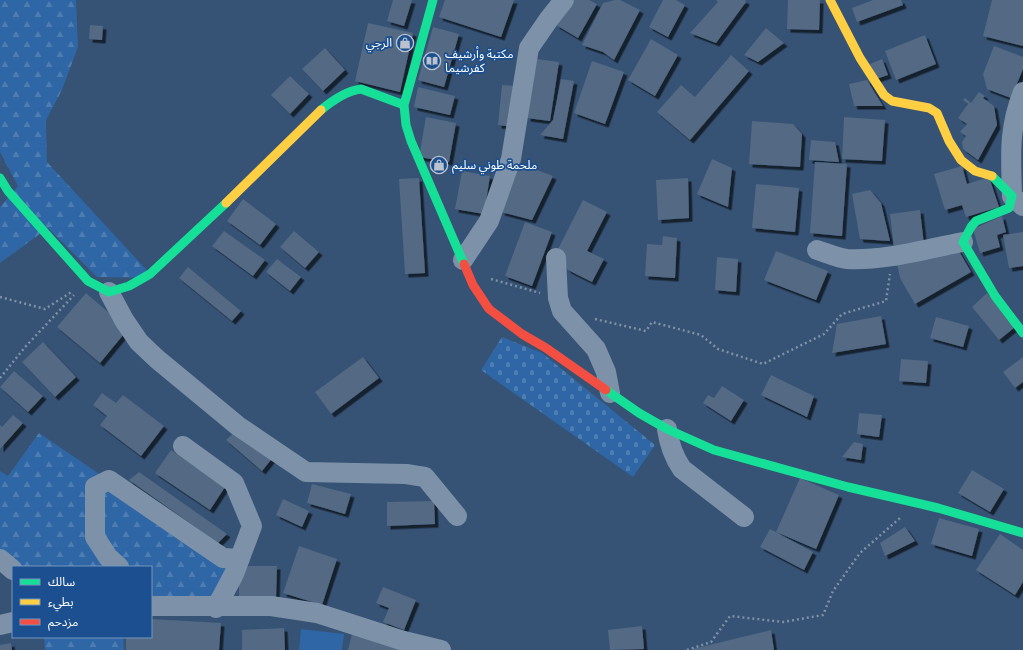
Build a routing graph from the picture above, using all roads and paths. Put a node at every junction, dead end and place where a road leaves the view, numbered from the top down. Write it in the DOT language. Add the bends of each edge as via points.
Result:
graph roads {
  1 [pos="433,0"];
  2 [pos="564,0"];
  3 [pos="830,0"];
  4 [pos="1023,92"];
  5 [pos="404,105"];
  6 [pos="0,178"];
  7 [pos="1017,201"];
  8 [pos="963,242"];
  9 [pos="817,250"];
  10 [pos="893,256"];
  11 [pos="556,258"];
  12 [pos="463,260"];
  13 [pos="88,280"];
  14 [pos="472,285"];
  15 [pos="109,292"];
  16 [pos="0,297"];
  17 [pos="558,298"];
  18 [pos="592,319"];
  19 [pos="1023,333"];
  20 [pos="0,378"];
  21 [pos="610,392"];
  22 [pos="667,429"];
  23 [pos="183,446"];
  24 [pos="904,514"];
  25 [pos="457,516"];
  26 [pos="744,517"];
  27 [pos="1023,533"];
  28 [pos="0,559"];
  29 [pos="240,559"];
  30 [pos="118,566"];
  31 [pos="12,569"];
  32 [pos="155,603"];
  33 [pos="216,608"];
  34 [pos="12,622"];
  35 [pos="0,625"];
  36 [pos="441,650"];
  37 [pos="687,650"];
  1 -- 5 [label="street"];
  2 -- 12 [label="street" via="529,48 511,159 489,221"];
  3 -- 7 [label="street" via="860,58 884,95 892,101 929,108 937,113 949,141 961,160 975,171 990,174"];
  4 -- 7 [label="street" via="1015,112 1011,134"];
  5 -- 12 [label="street" via="410,141"];
  5 -- 15 [label="street" via="361,89 333,100 311,118 251,180 150,274 129,286"];
  6 -- 13 [label="street" via="8,191"];
  7 -- 8 [label="street" via="1004,211 980,219 971,226"];
  8 -- 10 [label="street"];
  8 -- 19 [label="street" via="995,296"];
  9 -- 10 [label="street" via="846,259"];
  10 -- 18 [label="path" via="886,301 842,314 824,334 762,364 718,349 701,335 652,322 646,332"];
  11 -- 17 [label="street"];
  12 -- 14 [label="street"];
  13 -- 15 [label="street"];
  13 -- 16 [label="path" via="45,309"];
  13 -- 20 [label="path" via="26,346"];
  14 -- 17 [label="path" via="493,278"];
  14 -- 21 [label="street" via="489,309 499,318"];
  15 -- 25 [label="street" via="139,342 157,359 238,426 296,466 306,472 406,474 424,477"];
  17 -- 21 [label="street" via="562,311 596,349 606,372"];
  21 -- 22 [label="street"];
  22 -- 26 [label="street" via="670,444 682,469"];
  22 -- 27 [label="street" via="714,450 754,462 938,508"];
  23 -- 29 [label="street" via="234,483 252,526"];
  24 -- 37 [label="path" via="860,553 833,591 823,615 783,622 730,616 711,642"];
  28 -- 31 [label="street"];
  29 -- 30 [label="street" via="223,558 109,480 94,487 95,537 108,557"];
  29 -- 33 [label="street"];
  32 -- 33 [label="street"];
  33 -- 36 [label="street" via="271,606 317,613"];
  34 -- 35 [label="street"];
}
